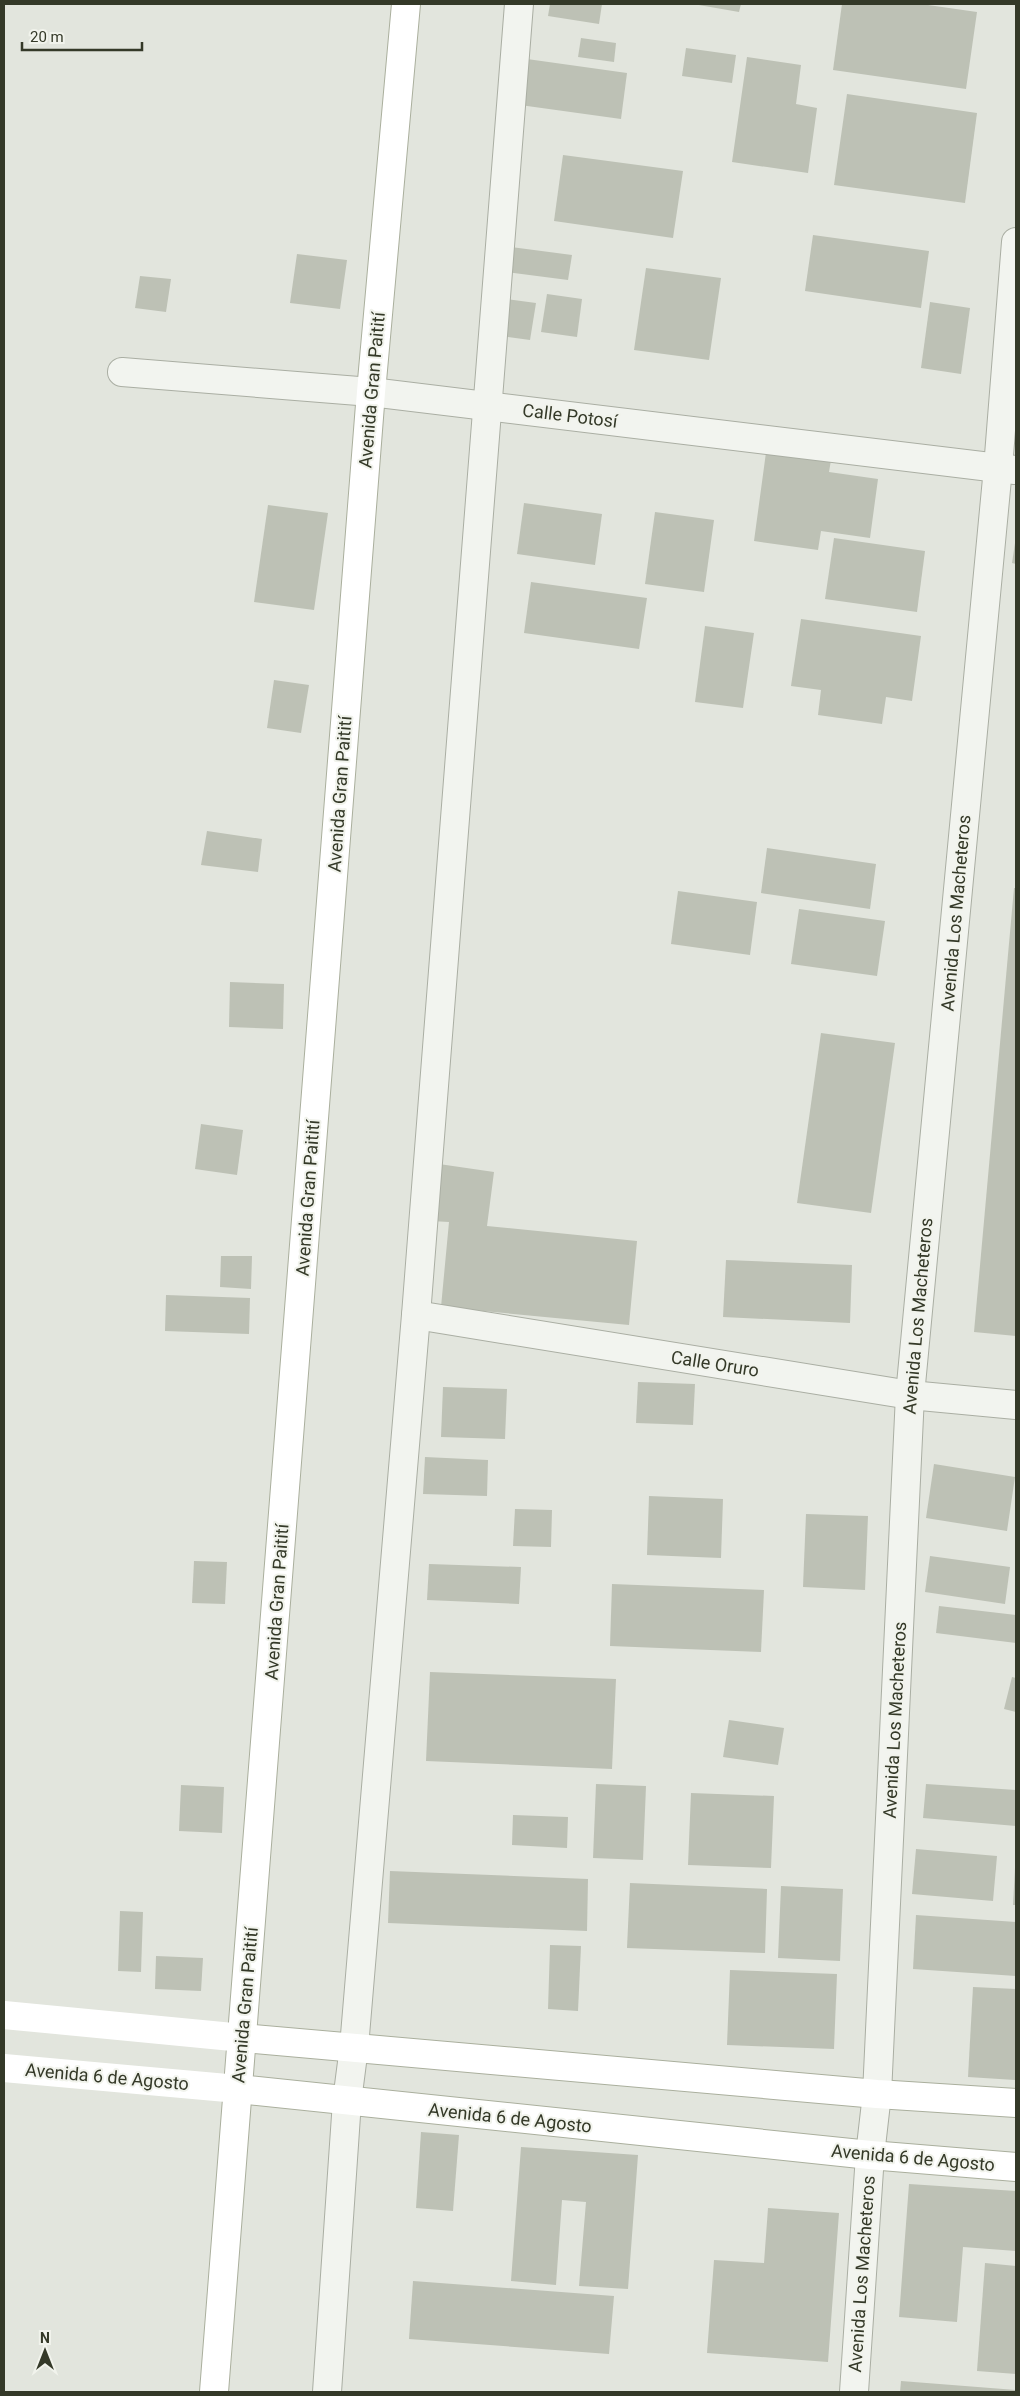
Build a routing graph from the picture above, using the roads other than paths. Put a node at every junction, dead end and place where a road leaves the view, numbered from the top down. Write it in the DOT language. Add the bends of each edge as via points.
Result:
graph roads {
  1 [pos="406,4"];
  2 [pos="519,4"];
  3 [pos="1016,242"];
  4 [pos="122,372"];
  5 [pos="371,392"];
  6 [pos="487,406"];
  7 [pos="1007,469"];
  8 [pos="416,1315"];
  9 [pos="910,1396"];
  10 [pos="1016,1405"];
  11 [pos="4,2015"];
  12 [pos="243,2038"];
  13 [pos="354,2047"];
  14 [pos="4,2068"];
  15 [pos="238,2089"];
  16 [pos="878,2094"];
  17 [pos="347,2101"];
  18 [pos="1016,2103"];
  19 [pos="870,2155"];
  20 [pos="1016,2167"];
  21 [pos="214,2392"];
  22 [pos="327,2392"];
  23 [pos="854,2392"];
  1 -- 5 [label="main road, Avenida Gran Paitití"];
  2 -- 6 [label="street"];
  3 -- 7 [label="street, Avenida Los Macheteros"];
  4 -- 5 [label="street, Calle Potosí"];
  5 -- 6 [label="street, Calle Potosí"];
  5 -- 12 [label="main road, Avenida Gran Paitití"];
  6 -- 7 [label="street, Calle Potosí"];
  6 -- 8 [label="street"];
  7 -- 9 [label="street, Avenida Los Macheteros"];
  8 -- 9 [label="street, Calle Oruro"];
  8 -- 13 [label="street"];
  9 -- 10 [label="street, Calle Oruro"];
  9 -- 16 [label="street, Avenida Los Macheteros"];
  11 -- 12 [label="main road"];
  12 -- 13 [label="main road"];
  12 -- 15 [label="main road, Avenida Gran Paitití"];
  13 -- 16 [label="main road"];
  13 -- 17 [label="street"];
  14 -- 15 [label="main road, Avenida 6 de Agosto"];
  15 -- 17 [label="main road, Avenida 6 de Agosto"];
  15 -- 21 [label="main road, Avenida Gran Paitití"];
  16 -- 18 [label="main road"];
  16 -- 19 [label="street, Avenida Los Macheteros"];
  17 -- 19 [label="main road, Avenida 6 de Agosto"];
  17 -- 22 [label="street"];
  19 -- 20 [label="main road, Avenida 6 de Agosto"];
  19 -- 23 [label="street, Avenida Los Macheteros"];
}
